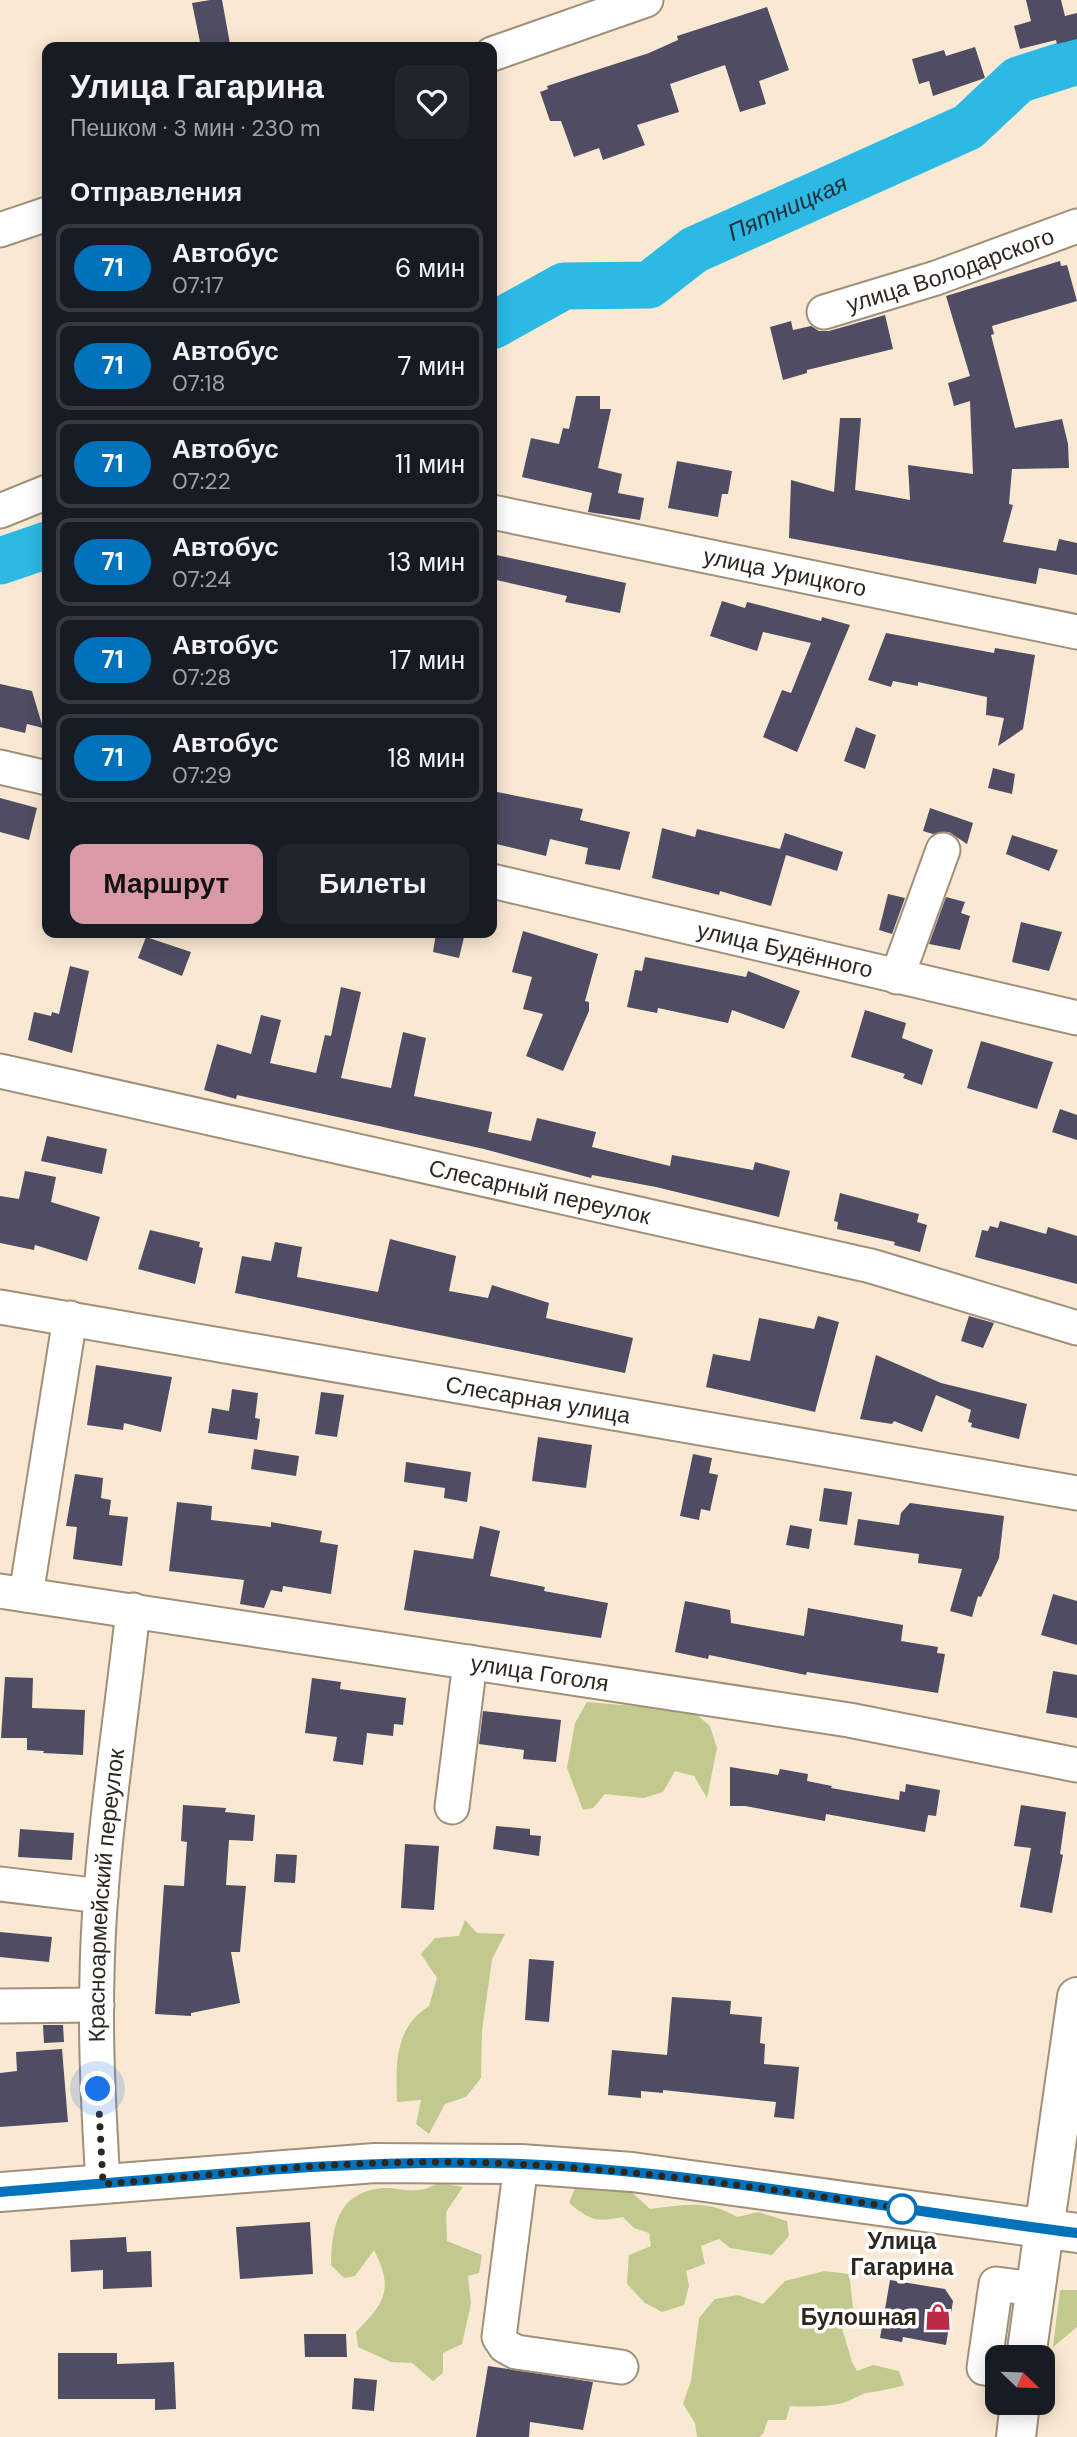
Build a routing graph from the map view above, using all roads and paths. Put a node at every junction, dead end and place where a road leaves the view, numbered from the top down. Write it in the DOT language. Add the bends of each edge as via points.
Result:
graph roads {
  1 [pos="646,0"];
  2 [pos="497,52"];
  3 [pos="42,219"];
  4 [pos="1077,226"];
  5 [pos="0,230"];
  6 [pos="824,312"];
  7 [pos="42,494"];
  8 [pos="0,511"];
  9 [pos="497,513"];
  10 [pos="1077,632"];
  11 [pos="0,767"];
  12 [pos="42,777"];
  13 [pos="943,850"];
  14 [pos="497,882"];
  15 [pos="897,977"];
  16 [pos="1077,1018"];
  17 [pos="0,1071"];
  18 [pos="0,1307"];
  19 [pos="71,1318"];
  20 [pos="1077,1328"];
  21 [pos="1077,1493"];
  22 [pos="13,1593"];
  23 [pos="133,1610"];
  24 [pos="470,1662"];
  25 [pos="1077,1765"];
  26 [pos="452,1807"];
  27 [pos="0,1884"];
  28 [pos="101,1896"];
  29 [pos="1077,1997"];
  30 [pos="0,2006"];
  31 [pos="97,2006"];
  32 [pos="520,2164"];
  33 [pos="103,2184"];
  34 [pos="0,2192"];
  35 [pos="1060,2231"];
  36 [pos="1035,2289"];
  37 [pos="987,2345"];
  38 [pos="1028,2345"];
  39 [pos="621,2367"];
  40 [pos="1019,2415"];
  41 [pos="1016,2437"];
  1 -- 2 [label="street"];
  3 -- 5 [label="street"];
  4 -- 6 [label="street, улица Володарского" via="936,278"];
  7 -- 8 [label="street"];
  9 -- 10 [label="street, улица Урицкого"];
  11 -- 12 [label="street"];
  13 -- 15 [label="street"];
  14 -- 15 [label="street, улица Будённого"];
  15 -- 16 [label="street, улица Будённого"];
  17 -- 20 [label="street, Слесарный переулок" via="871,1266"];
  18 -- 19 [label="street, Слесарная улица"];
  19 -- 21 [label="street, Слесарная улица"];
  19 -- 22 [label="street"];
  22 -- 23 [label="street, улица Гоголя"];
  23 -- 24 [label="street, улица Гоголя"];
  23 -- 28 [label="street, Красноармейский переулок"];
  24 -- 25 [label="street, улица Гоголя" via="849,1720"];
  24 -- 26 [label="street"];
  27 -- 28 [label="street"];
  28 -- 31 [label="street, Красноармейский переулок"];
  29 -- 35 [label="main road"];
  30 -- 31 [label="street"];
  31 -- 33 [label="street, Красноармейский переулок"];
  32 -- 33 [label="main road" via="375,2163"];
  32 -- 35 [label="main road" via="632,2172"];
  32 -- 39 [label="street" via="499,2337 516,2352"];
  33 -- 34 [label="main road"];
  35 -- 36 [label="main road"];
  36 -- 37 [label="street" via="996,2284"];
  36 -- 38 [label="main road"];
  40 -- 41 [label="main road"];
}
